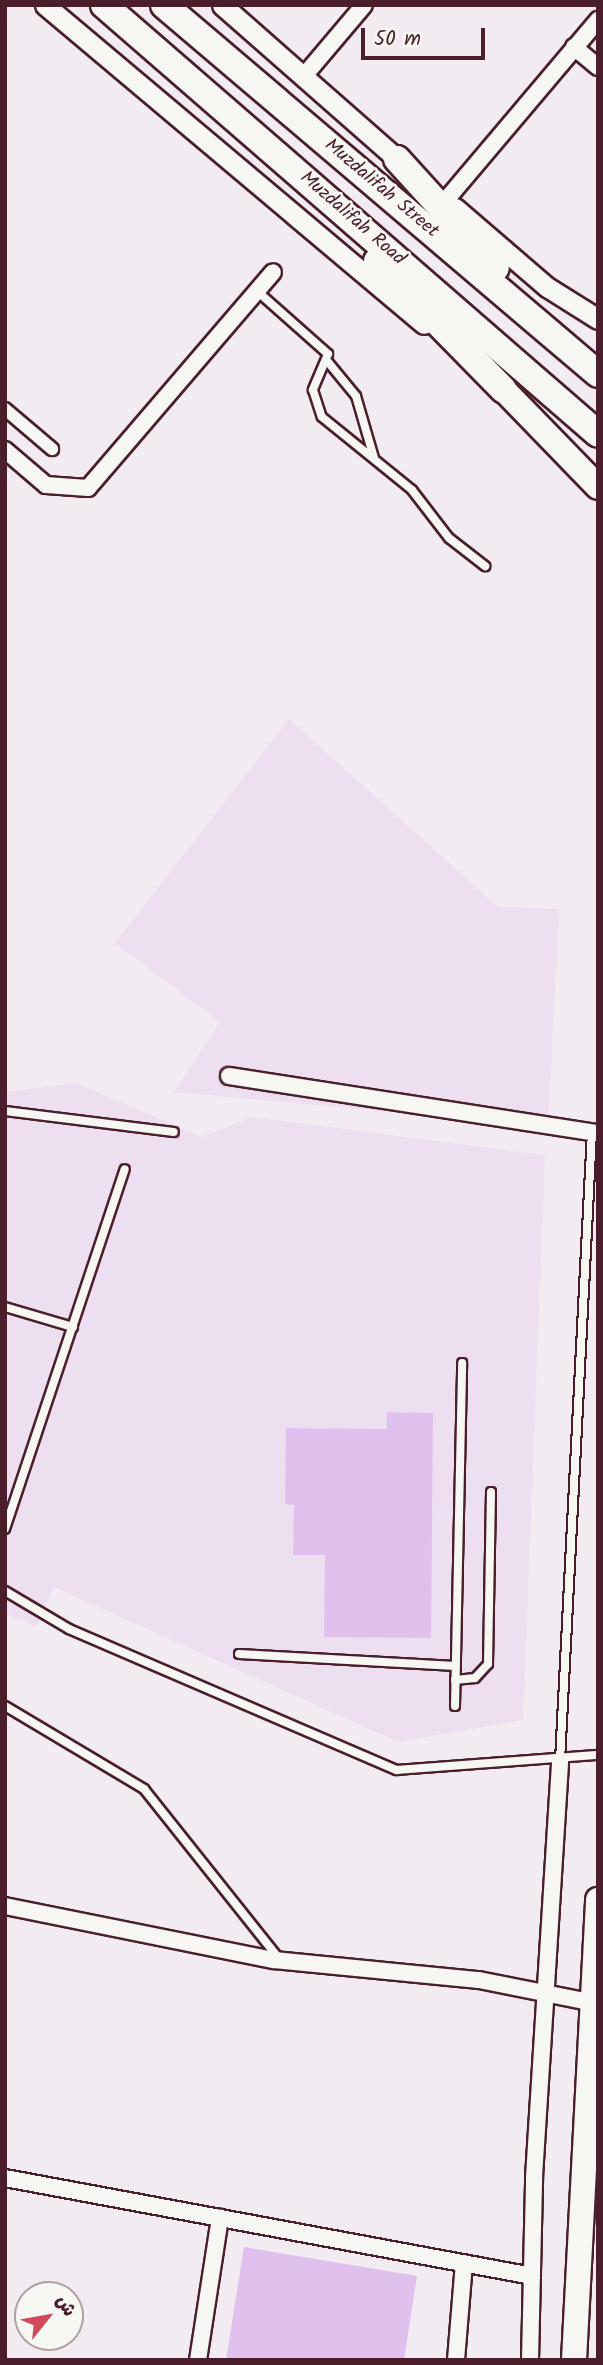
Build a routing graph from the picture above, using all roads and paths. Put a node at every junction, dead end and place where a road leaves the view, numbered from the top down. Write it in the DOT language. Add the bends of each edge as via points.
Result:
graph roads {
  1 [pos="45,5"];
  2 [pos="95,5"];
  3 [pos="164,5"];
  4 [pos="222,5"];
  5 [pos="364,5"];
  6 [pos="112,12"];
  7 [pos="598,20"];
  8 [pos="574,47"];
  9 [pos="598,66"];
  10 [pos="304,76"];
  11 [pos="207,92"];
  12 [pos="397,159"];
  13 [pos="446,200"];
  14 [pos="273,272"];
  15 [pos="257,291"];
  16 [pos="598,319"];
  17 [pos="560,340"];
  18 [pos="598,358"];
  19 [pos="328,362"];
  20 [pos="598,374"];
  21 [pos="503,389"];
  22 [pos="5,409"];
  23 [pos="598,434"];
  24 [pos="52,449"];
  25 [pos="8,454"];
  26 [pos="375,460"];
  27 [pos="598,487"];
  28 [pos="485,566"];
  29 [pos="229,1076"];
  30 [pos="5,1111"];
  31 [pos="174,1132"];
  32 [pos="595,1132"];
  33 [pos="125,1170"];
  34 [pos="5,1307"];
  35 [pos="73,1327"];
  36 [pos="462,1363"];
  37 [pos="491,1492"];
  38 [pos="5,1529"];
  39 [pos="5,1591"];
  40 [pos="239,1654"];
  41 [pos="456,1666"];
  42 [pos="456,1680"];
  43 [pos="5,1706"];
  44 [pos="455,1706"];
  45 [pos="598,1755"];
  46 [pos="560,1761"];
  47 [pos="598,1900"];
  48 [pos="5,1906"];
  49 [pos="280,1960"];
  50 [pos="545,1992"];
  51 [pos="594,2003"];
  52 [pos="5,2178"];
  53 [pos="220,2218"];
  54 [pos="464,2263"];
  55 [pos="532,2276"];
  56 [pos="198,2360"];
  57 [pos="456,2360"];
  58 [pos="530,2360"];
  59 [pos="574,2360"];
  1 -- 21 [label="street"];
  2 -- 6 [label="highway, Muzdalifah Road"];
  3 -- 17 [label="highway, Muzdalifah Street"];
  4 -- 10 [label="street"];
  5 -- 10 [label="street"];
  6 -- 11 [label="highway, Muzdalifah Road"];
  7 -- 8 [label="street"];
  8 -- 9 [label="street"];
  8 -- 13 [label="street"];
  10 -- 12 [label="street"];
  11 -- 21 [label="highway"];
  11 -- 23 [label="highway, Muzdalifah Road"];
  12 -- 13 [label="street"];
  12 -- 17 [label="highway"];
  13 -- 16 [label="street" via="547,288"];
  14 -- 15 [label="street"];
  15 -- 19 [label="lane" via="319,343"];
  15 -- 25 [label="street" via="88,488 46,485"];
  17 -- 18 [label="main road"];
  17 -- 20 [label="highway, Muzdalifah Street"];
  19 -- 26 [label="lane" via="356,396"];
  19 -- 26 [label="lane" via="313,403"];
  21 -- 27 [label="main road"];
  22 -- 24 [label="street"];
  26 -- 28 [label="lane" via="412,490 449,538"];
  29 -- 32 [label="street"];
  30 -- 31 [label="lane"];
  32 -- 46 [label="lane"];
  33 -- 35 [label="lane"];
  34 -- 35 [label="lane"];
  35 -- 38 [label="lane"];
  36 -- 41 [label="lane"];
  37 -- 42 [label="lane" via="488,1664 475,1678"];
  39 -- 46 [label="lane" via="69,1629 397,1770"];
  40 -- 41 [label="lane"];
  41 -- 42 [label="lane"];
  42 -- 44 [label="lane"];
  43 -- 49 [label="lane" via="144,1789"];
  45 -- 46 [label="lane"];
  46 -- 50 [label="street"];
  47 -- 51 [label="main road"];
  48 -- 49 [label="street"];
  49 -- 50 [label="street"];
  50 -- 51 [label="street"];
  50 -- 55 [label="street"];
  51 -- 59 [label="main road"];
  52 -- 53 [label="street"];
  53 -- 54 [label="street"];
  53 -- 56 [label="street"];
  54 -- 55 [label="street"];
  54 -- 57 [label="street"];
  55 -- 58 [label="street"];
}
